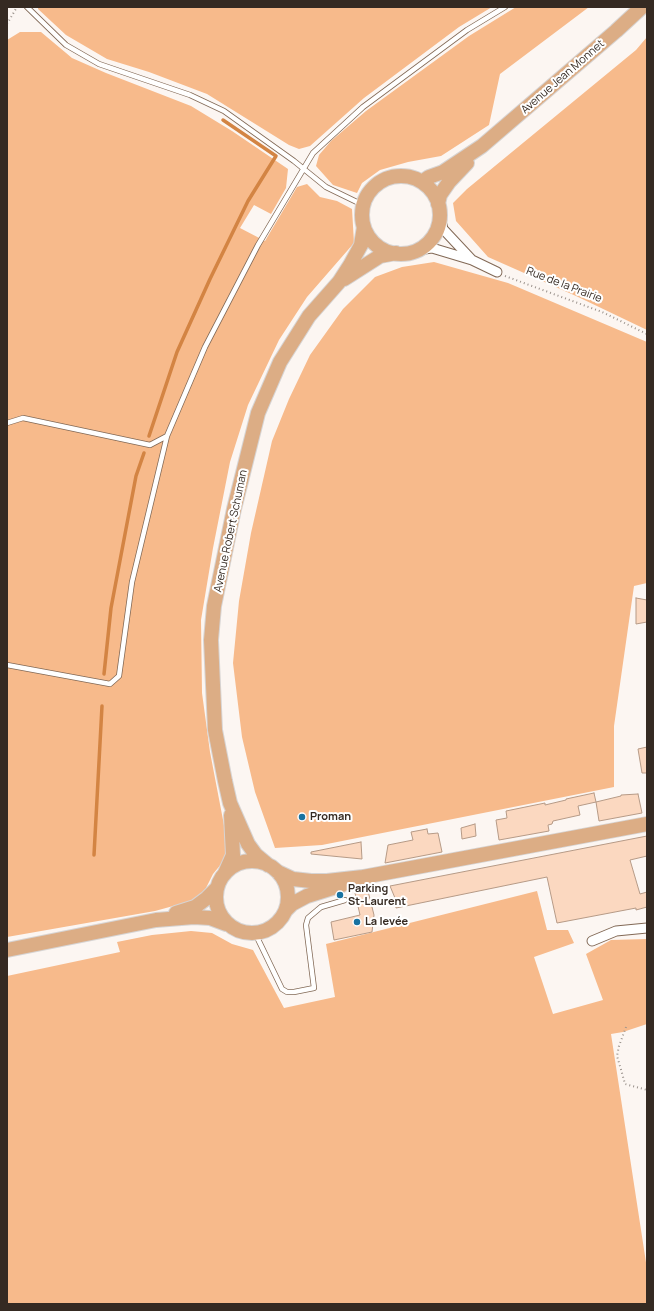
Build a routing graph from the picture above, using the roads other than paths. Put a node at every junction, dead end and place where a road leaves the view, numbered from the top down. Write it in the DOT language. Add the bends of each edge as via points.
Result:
graph roads {
  1 [pos="27,7"];
  2 [pos="505,7"];
  3 [pos="642,7"];
  4 [pos="482,146"];
  5 [pos="303,168"];
  6 [pos="422,182"];
  7 [pos="363,205"];
  8 [pos="439,210"];
  9 [pos="364,227"];
  10 [pos="417,250"];
  11 [pos="396,253"];
  12 [pos="472,260"];
  13 [pos="497,272"];
  14 [pos="338,282"];
  15 [pos="7,423"];
  16 [pos="167,436"];
  17 [pos="7,665"];
  18 [pos="230,803"];
  19 [pos="647,824"];
  20 [pos="273,869"];
  21 [pos="224,874"];
  22 [pos="363,877"];
  23 [pos="216,889"];
  24 [pos="345,900"];
  25 [pos="286,910"];
  26 [pos="156,920"];
  27 [pos="226,924"];
  28 [pos="647,928"];
  29 [pos="255,933"];
  30 [pos="592,940"];
  31 [pos="7,950"];
  1 -- 5 [label="lane" via="66,45 99,64 190,95 224,111"];
  2 -- 5 [label="lane" via="467,30 363,107 313,152"];
  3 -- 4 [label="main road, Avenue Jean Monnet"];
  4 -- 6 [label="main road, Avenue Jean Monnet" via="443,172"];
  4 -- 8 [label="main road, Avenue Jean Monnet" via="440,195"];
  5 -- 7 [label="lane" via="326,187"];
  5 -- 16 [label="lane" via="258,245 205,347"];
  6 -- 7 [label="main road" via="407,177 391,177 374,187"];
  6 -- 8 [label="main road" via="430,188"];
  7 -- 9 [label="main road"];
  8 -- 10 [label="main road" via="438,227 426,244"];
  8 -- 12 [label="street" via="443,229"];
  9 -- 11 [label="main road" via="376,244"];
  9 -- 14 [label="main road, Avenue Robert Schuman" via="361,245"];
  10 -- 11 [label="main road"];
  10 -- 12 [label="street" via="432,248"];
  11 -- 14 [label="main road, Avenue Robert Schuman" via="380,256"];
  12 -- 13 [label="street"];
  14 -- 18 [label="main road, Avenue Robert Schuman" via="309,316 280,362 258,413 234,509 214,606 211,640 214,730"];
  15 -- 16 [label="lane" via="23,418 150,445"];
  16 -- 17 [label="lane" via="132,582 119,676 110,684"];
  18 -- 20 [label="main road, Avenue Robert Schuman" via="248,844 256,855"];
  18 -- 21 [label="main road, Avenue Robert Schuman" via="233,855"];
  19 -- 22 [label="main road"];
  20 -- 21 [label="main road" via="257,861 246,862 230,868"];
  20 -- 22 [label="main road" via="293,879 311,881"];
  20 -- 25 [label="main road" via="283,880 287,890"];
  21 -- 23 [label="main road"];
  22 -- 25 [label="main road" via="307,896"];
  23 -- 26 [label="main road" via="195,906"];
  23 -- 27 [label="main road" via="216,906"];
  24 -- 29 [label="lane" via="321,907 308,918 306,925 314,988 294,992 282,989"];
  25 -- 29 [label="main road" via="274,926"];
  26 -- 27 [label="main road" via="194,916"];
  26 -- 31 [label="main road"];
  27 -- 29 [label="main road" via="235,930"];
  28 -- 30 [label="street" via="616,931"];
}
